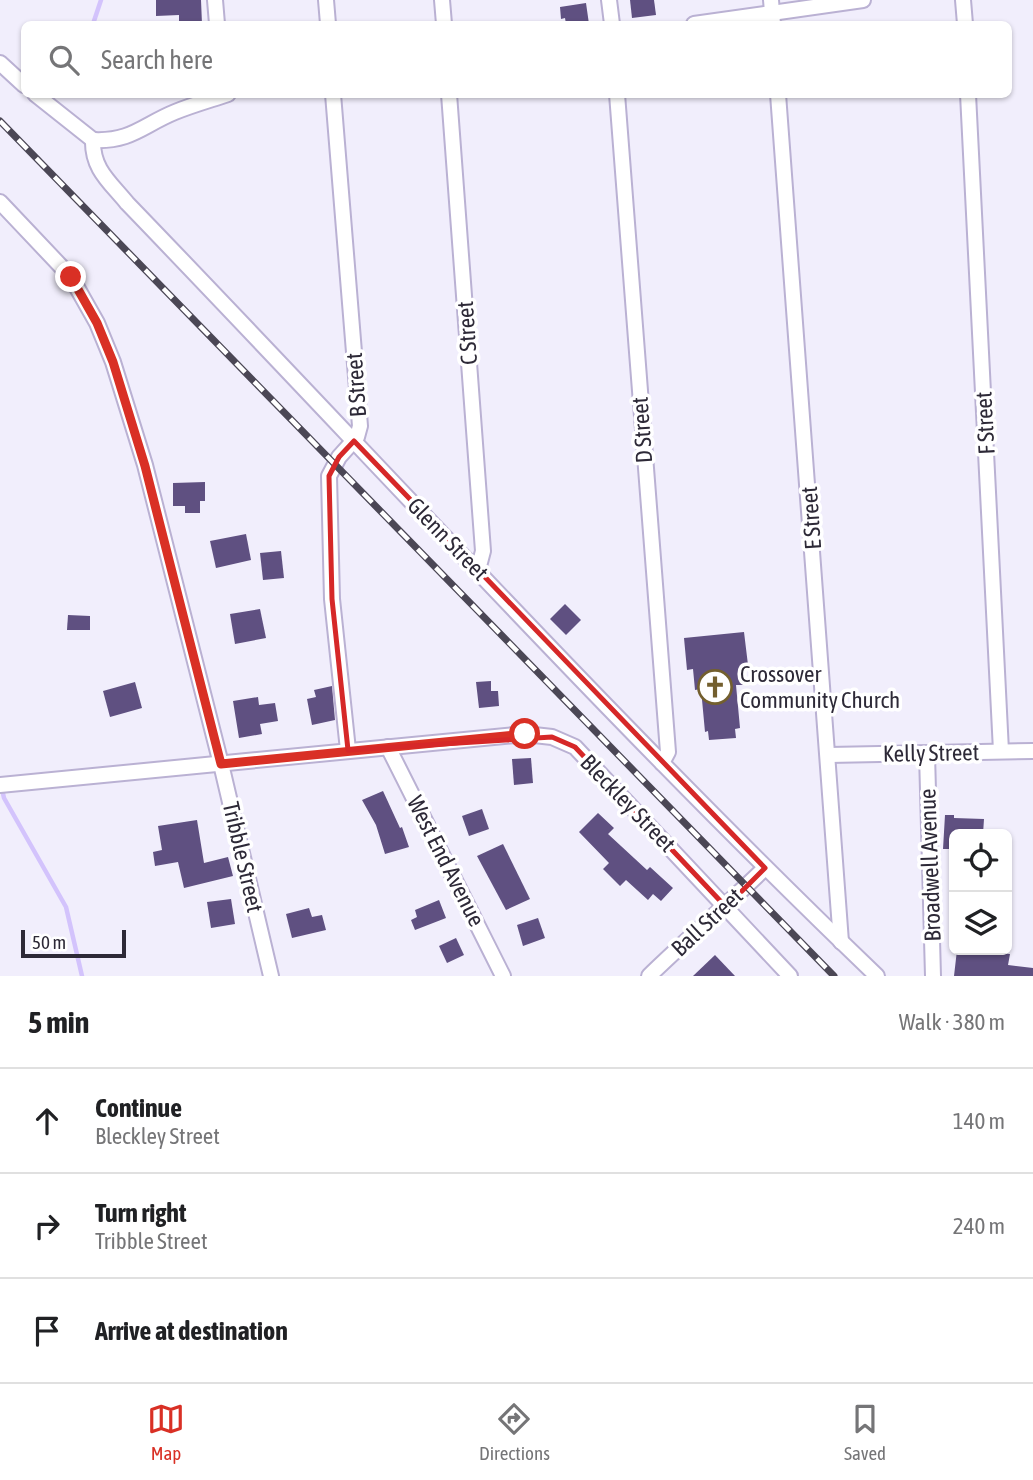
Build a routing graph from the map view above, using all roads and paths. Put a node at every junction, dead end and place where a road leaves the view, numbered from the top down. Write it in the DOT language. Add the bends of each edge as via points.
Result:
graph roads {
  1 [pos="215,0"];
  2 [pos="326,0"];
  3 [pos="442,0"];
  4 [pos="609,0"];
  5 [pos="863,0"];
  6 [pos="963,0"];
  7 [pos="772,13"];
  8 [pos="218,21"];
  9 [pos="328,21"];
  10 [pos="444,21"];
  11 [pos="612,21"];
  12 [pos="715,21"];
  13 [pos="965,21"];
  14 [pos="0,63"];
  15 [pos="21,82"];
  16 [pos="40,98"];
  17 [pos="216,98"];
  18 [pos="333,98"];
  19 [pos="449,98"];
  20 [pos="617,98"];
  21 [pos="778,98"];
  22 [pos="968,98"];
  23 [pos="93,140"];
  24 [pos="0,202"];
  25 [pos="354,441"];
  26 [pos="478,570"];
  27 [pos="388,747"];
  28 [pos="348,750"];
  29 [pos="1002,751"];
  30 [pos="1033,751"];
  31 [pos="927,754"];
  32 [pos="829,755"];
  33 [pos="662,763"];
  34 [pos="221,764"];
  35 [pos="3,784"];
  36 [pos="765,868"];
  37 [pos="726,907"];
  38 [pos="841,942"];
  39 [pos="271,976"];
  40 [pos="503,976"];
  41 [pos="649,976"];
  42 [pos="790,976"];
  43 [pos="877,976"];
  44 [pos="933,976"];
  1 -- 8 [label="street"];
  2 -- 9 [label="street"];
  3 -- 10 [label="street"];
  4 -- 11 [label="street"];
  5 -- 7 [label="street"];
  6 -- 13 [label="street"];
  7 -- 12 [label="street"];
  14 -- 15 [label="street"];
  16 -- 23 [label="street"];
  17 -- 23 [label="street" via="173,112 134,134 113,141"];
  18 -- 25 [label="street, B Street" via="360,426"];
  19 -- 26 [label="street, C Street" via="483,551"];
  20 -- 33 [label="street, D Street" via="668,752"];
  21 -- 32 [label="street, E Street"];
  22 -- 29 [label="street, F Street"];
  23 -- 25 [label="street, Glenn Street" via="93,156 101,172 127,203"];
  24 -- 34 [label="street, Tribble Street" via="71,277 108,349 145,466"];
  25 -- 26 [label="street, Glenn Street"];
  25 -- 28 [label="street, B Street" via="329,476 331,599"];
  26 -- 33 [label="street, Glenn Street"];
  27 -- 28 [label="street, Bleckley Street"];
  27 -- 37 [label="street, Bleckley Street" via="525,734 552,737 575,747"];
  27 -- 40 [label="street, West End Avenue"];
  28 -- 34 [label="street, Bleckley Street"];
  29 -- 30 [label="street, Kelly Street"];
  29 -- 31 [label="street, Kelly Street"];
  31 -- 32 [label="street, Kelly Street"];
  31 -- 44 [label="street, Broadwell Avenue"];
  32 -- 38 [label="street, E Street"];
  33 -- 36 [label="street, Glenn Street"];
  34 -- 35 [label="street, Bleckley Street"];
  34 -- 39 [label="street, Tribble Street"];
  36 -- 37 [label="street, Ball Street"];
  36 -- 38 [label="street, Glenn Street"];
  37 -- 41 [label="street, Ball Street"];
  37 -- 42 [label="street, Bleckley Street"];
  38 -- 43 [label="street, Glenn Street"];
}
